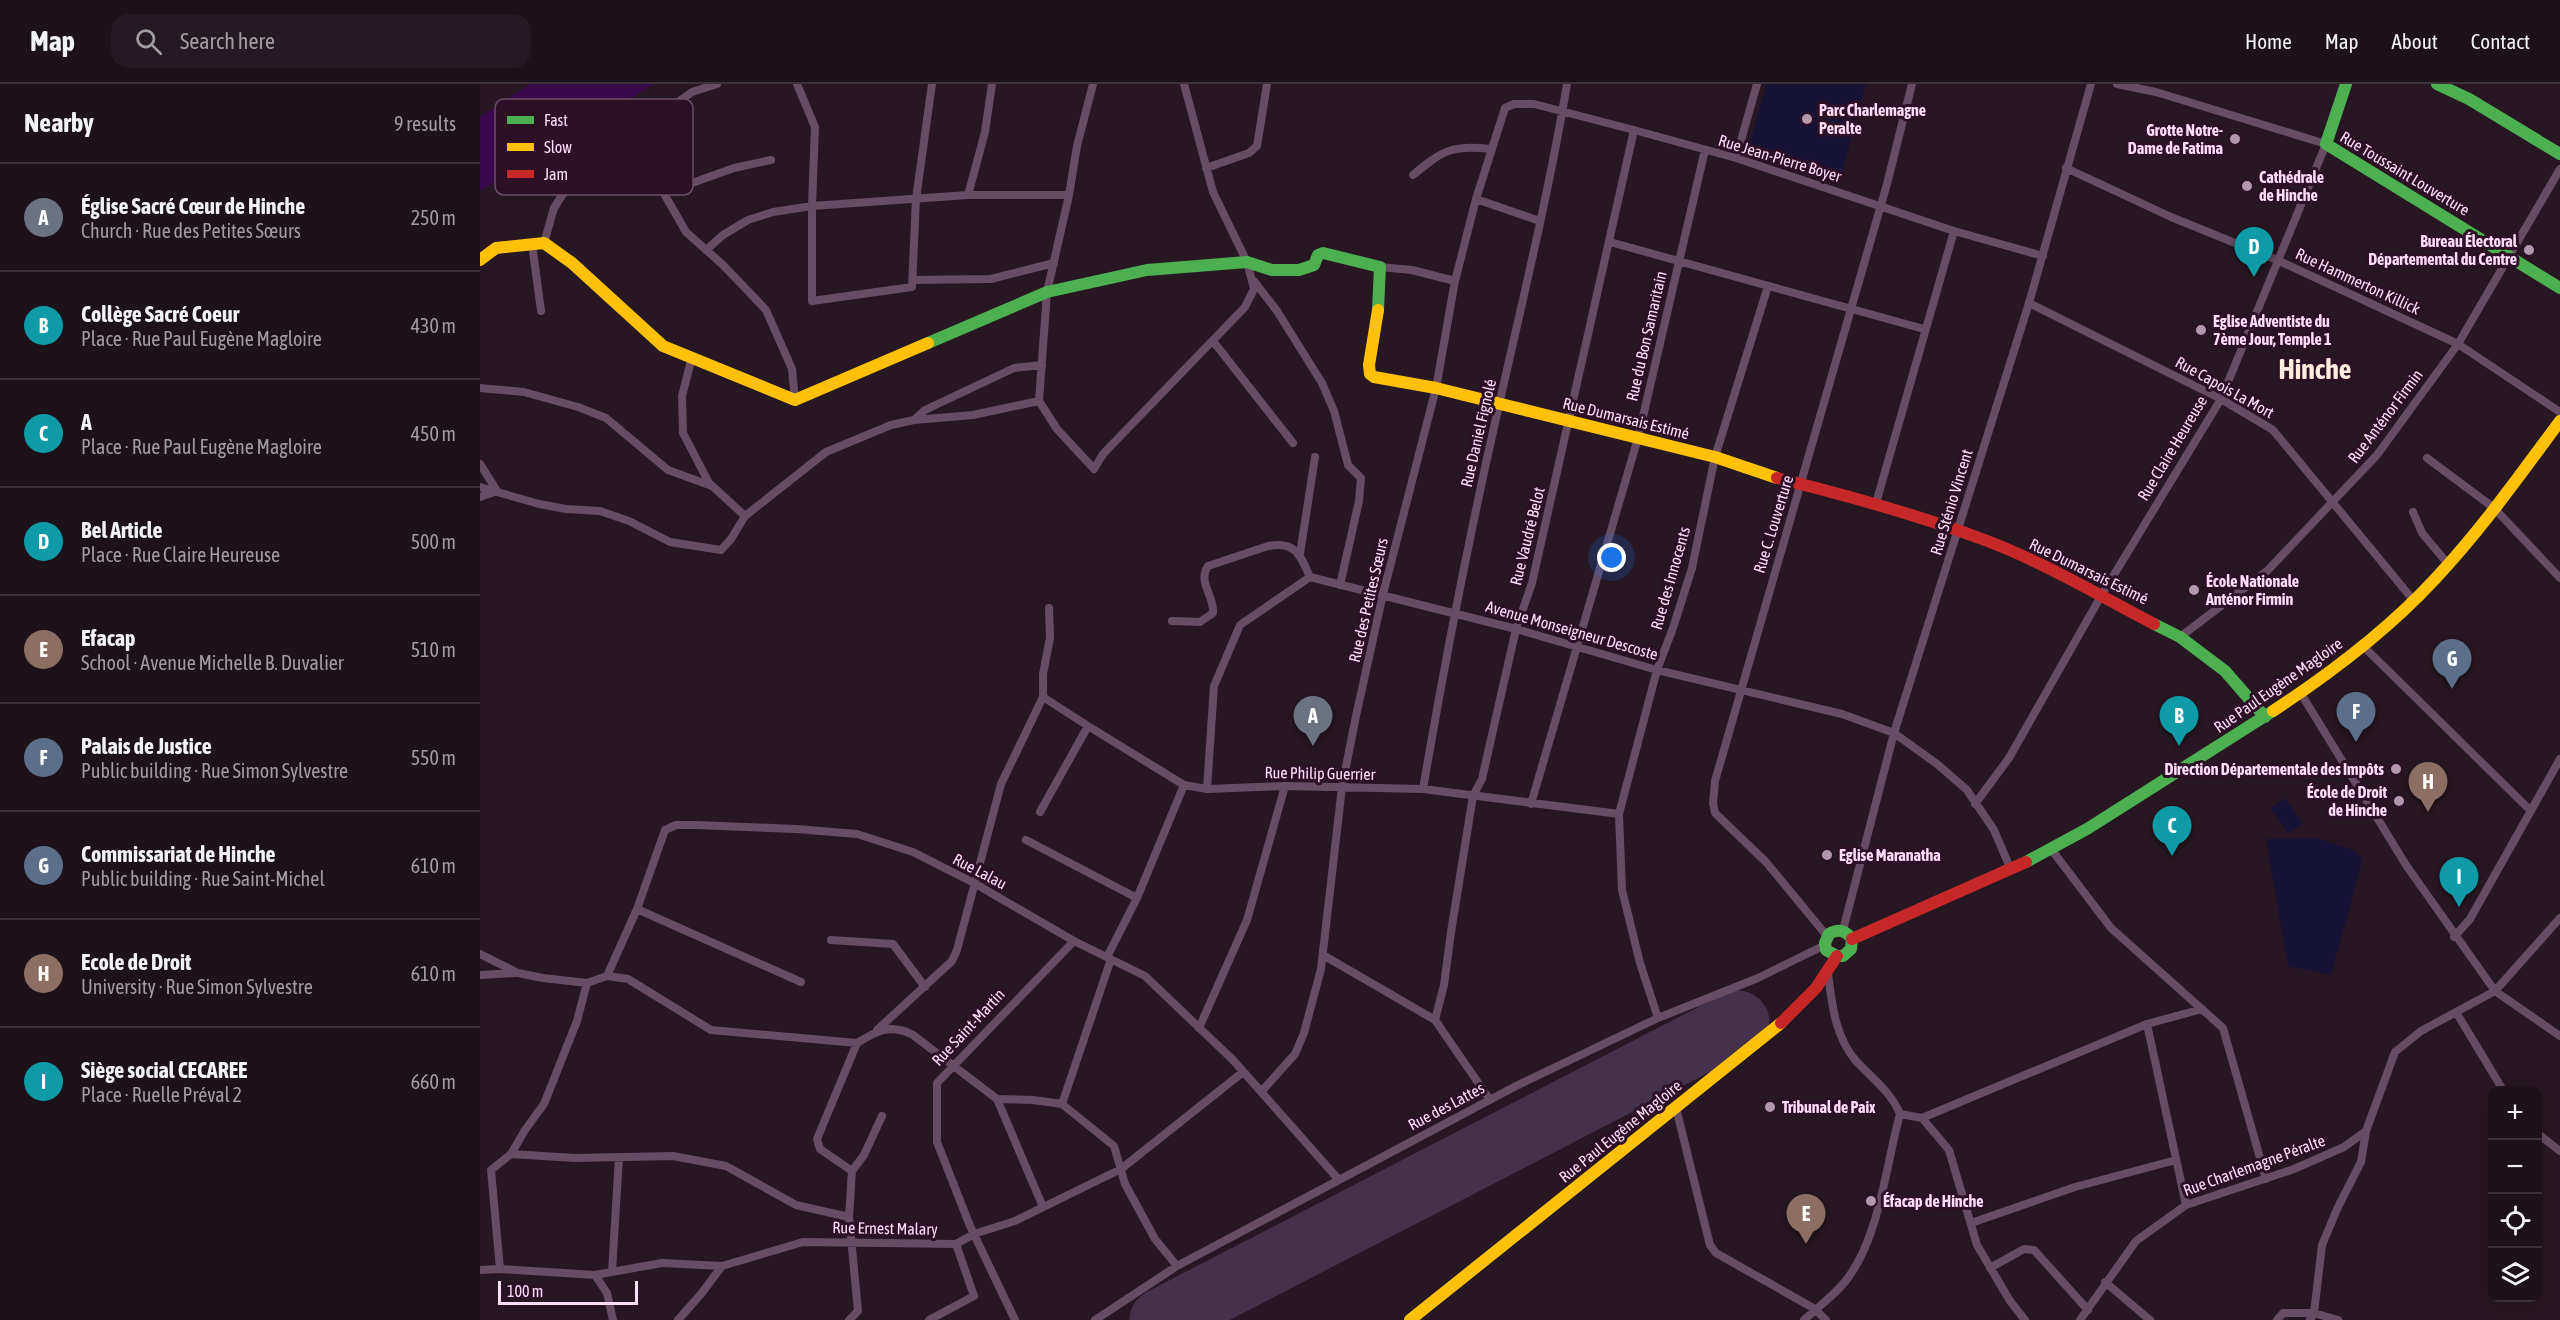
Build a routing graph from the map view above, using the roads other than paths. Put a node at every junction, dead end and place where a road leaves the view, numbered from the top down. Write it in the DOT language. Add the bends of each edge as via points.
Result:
graph roads {
  1 [pos="717,84"];
  2 [pos="797,84"];
  3 [pos="932,84"];
  4 [pos="992,84"];
  5 [pos="1093,84"];
  6 [pos="1184,84"];
  7 [pos="1268,84"];
  8 [pos="1567,84"];
  9 [pos="1756,84"];
  10 [pos="1912,84"];
  11 [pos="2091,84"];
  12 [pos="2116,84"];
  13 [pos="2346,84"];
  14 [pos="2437,84"];
  15 [pos="682,99"];
  16 [pos="1505,108"];
  17 [pos="1562,110"];
  18 [pos="1634,129"];
  19 [pos="2326,144"];
  20 [pos="1491,149"];
  21 [pos="1705,150"];
  22 [pos="2560,154"];
  23 [pos="1737,158"];
  24 [pos="771,160"];
  25 [pos="1206,168"];
  26 [pos="2066,168"];
  27 [pos="2560,169"];
  28 [pos="1413,175"];
  29 [pos="693,183"];
  30 [pos="562,195"];
  31 [pos="665,195"];
  32 [pos="968,195"];
  33 [pos="1069,195"];
  34 [pos="916,199"];
  35 [pos="1476,199"];
  36 [pos="812,206"];
  37 [pos="1881,206"];
  38 [pos="1540,221"];
  39 [pos="1954,231"];
  40 [pos="1610,242"];
  41 [pos="538,244"];
  42 [pos="706,250"];
  43 [pos="2043,255"];
  44 [pos="2508,255"];
  45 [pos="480,260"];
  46 [pos="2277,260"];
  47 [pos="1247,262"];
  48 [pos="1678,262"];
  49 [pos="1054,263"];
  50 [pos="1380,267"];
  51 [pos="913,280"];
  52 [pos="1254,281"];
  53 [pos="1455,281"];
  54 [pos="1768,286"];
  55 [pos="2560,288"];
  56 [pos="1047,292"];
  57 [pos="2029,303"];
  58 [pos="1850,308"];
  59 [pos="541,311"];
  60 [pos="1924,329"];
  61 [pos="1213,341"];
  62 [pos="2458,344"];
  63 [pos="692,357"];
  64 [pos="1042,365"];
  65 [pos="480,388"];
  66 [pos="1436,388"];
  67 [pos="2221,399"];
  68 [pos="795,400"];
  69 [pos="1039,401"];
  70 [pos="1499,405"];
  71 [pos="2560,412"];
  72 [pos="914,420"];
  73 [pos="1570,421"];
  74 [pos="2560,421"];
  75 [pos="1638,438"];
  76 [pos="1293,442"];
  77 [pos="1715,457"];
  78 [pos="1316,458"];
  79 [pos="2427,458"];
  80 [pos="480,464"];
  81 [pos="1802,484"];
  82 [pos="712,486"];
  83 [pos="480,487"];
  84 [pos="497,491"];
  85 [pos="480,497"];
  86 [pos="1876,503"];
  87 [pos="2332,504"];
  88 [pos="2494,508"];
  89 [pos="2413,512"];
  90 [pos="745,516"];
  91 [pos="1958,531"];
  92 [pos="1300,554"];
  93 [pos="2448,564"];
  94 [pos="1310,578"];
  95 [pos="2560,578"];
  96 [pos="1340,585"];
  97 [pos="1383,594"];
  98 [pos="2101,596"];
  99 [pos="2414,601"];
  100 [pos="1049,609"];
  101 [pos="1454,612"];
  102 [pos="1172,621"];
  103 [pos="1516,629"];
  104 [pos="2180,637"];
  105 [pos="1577,646"];
  106 [pos="2363,646"];
  107 [pos="1657,670"];
  108 [pos="1742,691"];
  109 [pos="2300,692"];
  110 [pos="1043,697"];
  111 [pos="2265,717"];
  112 [pos="1088,726"];
  113 [pos="1894,733"];
  114 [pos="2560,759"];
  115 [pos="1184,784"];
  116 [pos="1285,786"];
  117 [pos="1342,787"];
  118 [pos="1207,789"];
  119 [pos="1423,789"];
  120 [pos="1473,796"];
  121 [pos="1531,804"];
  122 [pos="1975,804"];
  123 [pos="2531,811"];
  124 [pos="1040,812"];
  125 [pos="1619,814"];
  126 [pos="1026,840"];
  127 [pos="2051,849"];
  128 [pos="2011,870"];
  129 [pos="974,883"];
  130 [pos="1137,898"];
  131 [pos="637,909"];
  132 [pos="2560,918"];
  133 [pos="1847,934"];
  134 [pos="2454,937"];
  135 [pos="831,940"];
  136 [pos="1826,940"];
  137 [pos="1074,941"];
  138 [pos="480,954"];
  139 [pos="1323,955"];
  140 [pos="1837,956"];
  141 [pos="1109,958"];
  142 [pos="518,973"];
  143 [pos="1828,974"];
  144 [pos="480,975"];
  145 [pos="607,976"];
  146 [pos="801,982"];
  147 [pos="587,983"];
  148 [pos="925,987"];
  149 [pos="2495,991"];
  150 [pos="2202,1009"];
  151 [pos="2456,1012"];
  152 [pos="1658,1018"];
  153 [pos="1435,1020"];
  154 [pos="2147,1024"];
  155 [pos="1199,1028"];
  156 [pos="877,1030"];
  157 [pos="2560,1035"];
  158 [pos="857,1043"];
  159 [pos="952,1067"];
  160 [pos="1243,1072"];
  161 [pos="2501,1086"];
  162 [pos="1261,1092"];
  163 [pos="997,1099"];
  164 [pos="1490,1100"];
  165 [pos="1062,1104"];
  166 [pos="1676,1108"];
  167 [pos="1900,1114"];
  168 [pos="882,1116"];
  169 [pos="1922,1118"];
  170 [pos="2366,1131"];
  171 [pos="2542,1137"];
  172 [pos="2560,1151"];
  173 [pos="511,1155"];
  174 [pos="619,1157"];
  175 [pos="2176,1160"];
  176 [pos="480,1169"];
  177 [pos="1121,1169"];
  178 [pos="491,1170"];
  179 [pos="852,1171"];
  180 [pos="2266,1179"];
  181 [pos="1338,1180"];
  182 [pos="2186,1205"];
  183 [pos="1043,1207"];
  184 [pos="849,1217"];
  185 [pos="1971,1223"];
  186 [pos="974,1234"];
  187 [pos="852,1243"];
  188 [pos="956,1244"];
  189 [pos="722,1266"];
  190 [pos="1176,1266"];
  191 [pos="1990,1268"];
  192 [pos="500,1269"];
  193 [pos="480,1270"];
  194 [pos="612,1272"];
  195 [pos="595,1275"];
  196 [pos="2105,1282"];
  197 [pos="1815,1309"];
  198 [pos="2088,1310"];
  199 [pos="2312,1316"];
  200 [pos="613,1320"];
  201 [pos="678,1320"];
  202 [pos="849,1320"];
  203 [pos="928,1320"];
  204 [pos="1015,1320"];
  205 [pos="1095,1320"];
  206 [pos="1410,1320"];
  207 [pos="1804,1320"];
  208 [pos="1826,1320"];
  209 [pos="2025,1320"];
  210 [pos="2080,1320"];
  211 [pos="2150,1320"];
  212 [pos="2277,1320"];
  213 [pos="2338,1320"];
  1 -- 15 [label="street"];
  2 -- 36 [label="street" via="815,127"];
  3 -- 34 [label="street"];
  4 -- 32 [label="street" via="985,132"];
  5 -- 33 [label="street"];
  6 -- 25 [label="street"];
  7 -- 25 [label="street" via="1257,146 1249,153"];
  8 -- 17 [label="street, Rue Daniel Fignolé"];
  9 -- 23 [label="street"];
  10 -- 37 [label="street, Rue C. Louverture"];
  11 -- 26 [label="street, Rue Sténio Vincent"];
  12 -- 19 [label="street, Rue Toussaint Louverture" via="2157,92"];
  13 -- 19 [label="street, Rue Claire Heureuse"];
  14 -- 22 [label="street"];
  16 -- 17 [label="street, Rue Jean-Pierre Boyer" via="1520,103"];
  16 -- 20 [label="street, Rue des Petites Sœurs"];
  17 -- 18 [label="street, Rue Jean-Pierre Boyer"];
  17 -- 38 [label="street, Rue Daniel Fignolé"];
  18 -- 21 [label="street, Rue Jean-Pierre Boyer"];
  18 -- 40 [label="street, Rue Vaudré Belot"];
  19 -- 44 [label="street, Rue Toussaint Louverture"];
  19 -- 46 [label="street, Rue Claire Heureuse"];
  20 -- 28 [label="street" via="1452,149 1437,155"];
  20 -- 35 [label="street, Rue des Petites Sœurs"];
  21 -- 23 [label="street, Rue Jean-Pierre Boyer"];
  21 -- 48 [label="street, Rue du Bon Samaritain"];
  23 -- 37 [label="street, Rue Jean-Pierre Boyer"];
  24 -- 29 [label="street"];
  25 -- 47 [label="street" via="1213,192"];
  26 -- 43 [label="street, Rue Sténio Vincent"];
  26 -- 46 [label="street, Rue Hammerton Killick"];
  27 -- 44 [label="street, Rue Anténor Firmin"];
  30 -- 41 [label="street"];
  31 -- 42 [label="street" via="686,232"];
  32 -- 33 [label="street"];
  32 -- 34 [label="street"];
  33 -- 49 [label="street"];
  34 -- 36 [label="street"];
  34 -- 51 [label="street"];
  35 -- 38 [label="street"];
  35 -- 53 [label="street, Rue des Petites Sœurs"];
  36 -- 42 [label="street" via="748,220"];
  36 -- 51 [label="street" via="812,301 912,287"];
  37 -- 39 [label="street, Rue Jean-Pierre Boyer"];
  37 -- 58 [label="street, Rue C. Louverture"];
  38 -- 70 [label="street, Rue Daniel Fignolé"];
  39 -- 43 [label="street, Rue Jean-Pierre Boyer"];
  39 -- 60 [label="street"];
  40 -- 48 [label="street"];
  40 -- 73 [label="street, Rue Vaudré Belot"];
  41 -- 45 [label="street" via="496,248"];
  41 -- 59 [label="street"];
  41 -- 63 [label="street" via="573,263 663,346"];
  42 -- 68 [label="street" via="766,310 792,369"];
  43 -- 57 [label="street, Rue Sténio Vincent"];
  44 -- 55 [label="street, Rue Toussaint Louverture"];
  44 -- 62 [label="street, Rue Anténor Firmin"];
  46 -- 62 [label="street, Rue Hammerton Killick"];
  46 -- 67 [label="street, Rue Claire Heureuse"];
  47 -- 50 [label="street" via="1272,270 1299,270 1314,265 1318,255 1327,253"];
  47 -- 52 [label="street"];
  47 -- 56 [label="street" via="1147,270"];
  48 -- 54 [label="street"];
  48 -- 75 [label="street, Rue du Bon Samaritain"];
  49 -- 51 [label="street" via="991,279"];
  49 -- 56 [label="street"];
  50 -- 53 [label="street"];
  50 -- 66 [label="street, Rue Dumarsais Estimé" via="1370,374"];
  52 -- 61 [label="street" via="1245,307"];
  52 -- 96 [label="street" via="1322,383 1348,465 1361,478"];
  53 -- 66 [label="street, Rue des Petites Sœurs"];
  54 -- 58 [label="street"];
  54 -- 77 [label="street, Rue des Innocents"];
  56 -- 64 [label="street"];
  56 -- 68 [label="street"];
  57 -- 67 [label="street, Rue Capois La Mort"];
  57 -- 91 [label="street, Rue Sténio Vincent"];
  58 -- 60 [label="street"];
  58 -- 81 [label="street, Rue C. Louverture"];
  60 -- 86 [label="street"];
  61 -- 69 [label="street" via="1103,454 1094,469"];
  61 -- 76 [label="street"];
  62 -- 71 [label="street, Rue Hammerton Killick"];
  62 -- 87 [label="street, Rue Anténor Firmin" via="2378,455"];
  63 -- 68 [label="street"];
  63 -- 82 [label="street" via="682,396 683,433"];
  64 -- 69 [label="street"];
  64 -- 72 [label="street" via="1014,368 925,410"];
  65 -- 82 [label="street" via="524,393 606,418 668,470"];
  66 -- 70 [label="street, Rue Dumarsais Estimé"];
  66 -- 97 [label="street, Rue des Petites Sœurs"];
  67 -- 87 [label="street, Rue Capois La Mort" via="2273,430"];
  67 -- 98 [label="street, Rue Claire Heureuse"];
  69 -- 72 [label="street" via="973,415"];
  70 -- 73 [label="street, Rue Dumarsais Estimé"];
  70 -- 101 [label="street, Rue Daniel Fignolé"];
  72 -- 90 [label="street" via="891,425 826,452"];
  73 -- 75 [label="street, Rue Dumarsais Estimé"];
  73 -- 103 [label="street, Rue Vaudré Belot" via="1532,583"];
  74 -- 88 [label="street, Rue Paul Eugène Magloire"];
  75 -- 77 [label="street, Rue Dumarsais Estimé"];
  75 -- 105 [label="street, Rue du Bon Samaritain"];
  77 -- 81 [label="street, Rue Dumarsais Estimé"];
  77 -- 107 [label="street, Rue des Innocents" via="1692,568"];
  78 -- 92 [label="street"];
  79 -- 88 [label="street"];
  80 -- 84 [label="street"];
  81 -- 86 [label="street, Rue Dumarsais Estimé"];
  81 -- 108 [label="street, Rue C. Louverture"];
  82 -- 90 [label="street"];
  83 -- 84 [label="street"];
  84 -- 85 [label="street"];
  84 -- 90 [label="street" via="539,504 600,511 670,542 721,550"];
  86 -- 91 [label="street, Rue Dumarsais Estimé"];
  87 -- 99 [label="street, Rue Capois La Mort"];
  87 -- 104 [label="street, Rue Anténor Firmin" via="2267,571"];
  88 -- 93 [label="street, Rue Paul Eugène Magloire"];
  88 -- 95 [label="street"];
  89 -- 93 [label="street" via="2422,533"];
  91 -- 98 [label="street, Rue Dumarsais Estimé" via="2018,554"];
  91 -- 113 [label="street, Rue Sténio Vincent"];
  92 -- 94 [label="street"];
  92 -- 102 [label="street" via="1290,546 1278,544 1208,566 1204,581 1213,613 1200,622"];
  93 -- 99 [label="street, Rue Paul Eugène Magloire"];
  94 -- 96 [label="street, Avenue Monseigneur Descoste"];
  94 -- 118 [label="street" via="1240,625 1214,686"];
  96 -- 97 [label="street, Avenue Monseigneur Descoste"];
  97 -- 101 [label="street, Avenue Monseigneur Descoste"];
  97 -- 117 [label="street, Rue des Petites Sœurs"];
  98 -- 104 [label="street, Rue Dumarsais Estimé"];
  98 -- 122 [label="street, Rue Claire Heureuse" via="2008,758"];
  99 -- 106 [label="street, Rue Paul Eugène Magloire"];
  100 -- 110 [label="street"];
  101 -- 103 [label="street, Avenue Monseigneur Descoste"];
  101 -- 119 [label="street, Rue Daniel Fignolé"];
  103 -- 105 [label="street, Avenue Monseigneur Descoste"];
  103 -- 120 [label="street, Rue Vaudré Belot" via="1482,779"];
  104 -- 111 [label="street, Rue Dumarsais Estimé" via="2224,671"];
  105 -- 107 [label="street, Avenue Monseigneur Descoste"];
  105 -- 121 [label="street, Rue du Bon Samaritain"];
  106 -- 109 [label="street, Rue Paul Eugène Magloire"];
  106 -- 123 [label="street"];
  107 -- 108 [label="street, Avenue Monseigneur Descoste"];
  107 -- 125 [label="street, Rue des Innocents"];
  108 -- 113 [label="street, Avenue Monseigneur Descoste" via="1842,714"];
  108 -- 136 [label="street, Rue C. Louverture" via="1715,781 1715,813 1766,862"];
  109 -- 111 [label="street, Rue Paul Eugène Magloire"];
  109 -- 134 [label="street"];
  110 -- 112 [label="street, Rue Philip Guerrier"];
  110 -- 129 [label="street" via="1001,784"];
  111 -- 127 [label="street, Rue Paul Eugène Magloire"];
  112 -- 115 [label="street, Rue Philip Guerrier"];
  112 -- 124 [label="street"];
  113 -- 122 [label="street, Avenue Monseigneur Descoste" via="1953,777"];
  113 -- 133 [label="street, Rue Sténio Vincent"];
  114 -- 123 [label="street"];
  115 -- 118 [label="street, Rue Philip Guerrier"];
  115 -- 130 [label="street"];
  116 -- 117 [label="street, Rue Philip Guerrier"];
  116 -- 118 [label="street, Rue Philip Guerrier"];
  116 -- 155 [label="street" via="1247,920"];
  117 -- 119 [label="street, Rue Philip Guerrier"];
  117 -- 139 [label="street, Rue des Petites Sœurs"];
  119 -- 120 [label="street, Rue Philip Guerrier"];
  120 -- 121 [label="street, Rue Philip Guerrier"];
  120 -- 153 [label="street, Rue Vaudré Belot" via="1444,985"];
  121 -- 125 [label="street, Rue Philip Guerrier"];
  122 -- 128 [label="street, Avenue Monseigneur Descoste" via="1994,830"];
  123 -- 134 [label="street" via="2470,920"];
  125 -- 152 [label="street, Rue des Innocents" via="1622,890"];
  126 -- 130 [label="street"];
  127 -- 128 [label="street, Rue Paul Eugène Magloire"];
  127 -- 150 [label="street" via="2111,928"];
  128 -- 133 [label="street, Rue Paul Eugène Magloire" via="1938,904"];
  129 -- 131 [label="street, Rue Lalau" via="912,852 857,834 676,825 665,830"];
  129 -- 137 [label="street, Rue Lalau"];
  129 -- 148 [label="street" via="952,962"];
  130 -- 141 [label="street"];
  131 -- 145 [label="street, Rue Lalau"];
  131 -- 146 [label="street"];
  132 -- 149 [label="street"];
  133 -- 136 [label="street" via="1832,931"];
  133 -- 140 [label="street" via="1851,949"];
  134 -- 149 [label="street"];
  135 -- 148 [label="street" via="893,945"];
  136 -- 140 [label="street" via="1829,953"];
  136 -- 152 [label="street, Rue des Lattes" via="1758,978"];
  137 -- 141 [label="street, Rue Lalau"];
  137 -- 159 [label="street, Rue Saint-Martin"];
  138 -- 142 [label="street"];
  139 -- 153 [label="street"];
  139 -- 162 [label="street, Rue des Petites Sœurs" via="1310,1012 1295,1054"];
  140 -- 143 [label="street, Rue Paul Eugène Magloire"];
  141 -- 155 [label="street, Rue Lalau" via="1145,976"];
  141 -- 165 [label="street"];
  142 -- 144 [label="street"];
  142 -- 147 [label="street"];
  143 -- 166 [label="street, Rue Paul Eugène Magloire" via="1810,997 1770,1033"];
  143 -- 167 [label="street" via="1841,1040 1896,1103"];
  145 -- 147 [label="street"];
  145 -- 158 [label="street" via="628,979 711,1030"];
  147 -- 173 [label="street" via="557,1076"];
  148 -- 156 [label="street"];
  149 -- 151 [label="street"];
  149 -- 157 [label="street"];
  150 -- 154 [label="street"];
  150 -- 180 [label="street" via="2223,1028"];
  151 -- 161 [label="street"];
  151 -- 170 [label="street" via="2421,1031 2395,1052"];
  152 -- 164 [label="street, Rue des Lattes"];
  153 -- 164 [label="street"];
  154 -- 169 [label="street"];
  154 -- 175 [label="street"];
  155 -- 160 [label="street, Rue Lalau"];
  156 -- 158 [label="street"];
  156 -- 159 [label="street" via="900,1028"];
  158 -- 179 [label="street" via="817,1139 820,1149"];
  159 -- 163 [label="street"];
  159 -- 186 [label="street, Rue Saint-Martin" via="937,1083 937,1142"];
  160 -- 162 [label="street, Rue Lalau"];
  160 -- 177 [label="street, Rue Ernest Malary"];
  162 -- 181 [label="street, Rue Lalau"];
  163 -- 165 [label="street"];
  163 -- 183 [label="street"];
  164 -- 181 [label="street, Rue des Lattes"];
  165 -- 177 [label="street" via="1114,1146"];
  166 -- 197 [label="street" via="1710,1245 1727,1260"];
  166 -- 206 [label="street, Rue Paul Eugène Magloire"];
  167 -- 169 [label="street"];
  167 -- 197 [label="street" via="1863,1256 1848,1278"];
  168 -- 179 [label="street"];
  169 -- 185 [label="street" via="1949,1150"];
  170 -- 180 [label="street, Rue Charlemagne Péralte" via="2344,1147"];
  170 -- 199 [label="street" via="2361,1162 2322,1245"];
  171 -- 172 [label="street"];
  173 -- 174 [label="street"];
  173 -- 178 [label="street"];
  174 -- 184 [label="street" via="673,1156 726,1166 796,1205"];
  174 -- 194 [label="street"];
  175 -- 182 [label="street"];
  175 -- 185 [label="street" via="2075,1187"];
  176 -- 178 [label="street"];
  177 -- 183 [label="street, Rue Ernest Malary"];
  177 -- 190 [label="street" via="1155,1239"];
  178 -- 192 [label="street"];
  179 -- 184 [label="street"];
  180 -- 182 [label="street, Rue Charlemagne Péralte"];
  181 -- 190 [label="street, Rue des Lattes"];
  182 -- 196 [label="street, Rue Charlemagne Péralte" via="2136,1241"];
  183 -- 186 [label="street, Rue Ernest Malary"];
  184 -- 187 [label="street"];
  185 -- 191 [label="street" via="1977,1245"];
  186 -- 188 [label="street, Rue Ernest Malary"];
  186 -- 204 [label="street, Rue Saint-Martin"];
  187 -- 188 [label="street, Rue Ernest Malary"];
  187 -- 189 [label="street, Rue Ernest Malary" via="803,1242"];
  187 -- 202 [label="street" via="858,1311"];
  188 -- 203 [label="street" via="974,1296"];
  189 -- 194 [label="street, Rue Ernest Malary" via="662,1263"];
  189 -- 201 [label="street"];
  190 -- 205 [label="street, Rue des Lattes"];
  191 -- 198 [label="street" via="2024,1249 2034,1250"];
  191 -- 209 [label="street"];
  192 -- 193 [label="street, Rue Ernest Malary"];
  192 -- 195 [label="street, Rue Ernest Malary"];
  194 -- 195 [label="street, Rue Ernest Malary"];
  195 -- 200 [label="street" via="607,1293"];
  196 -- 198 [label="street, Rue Charlemagne Péralte"];
  196 -- 211 [label="street"];
  197 -- 207 [label="street"];
  197 -- 208 [label="street"];
  198 -- 210 [label="street, Rue Charlemagne Péralte"];
  199 -- 212 [label="street" via="2283,1313"];
  199 -- 213 [label="street"];
}
